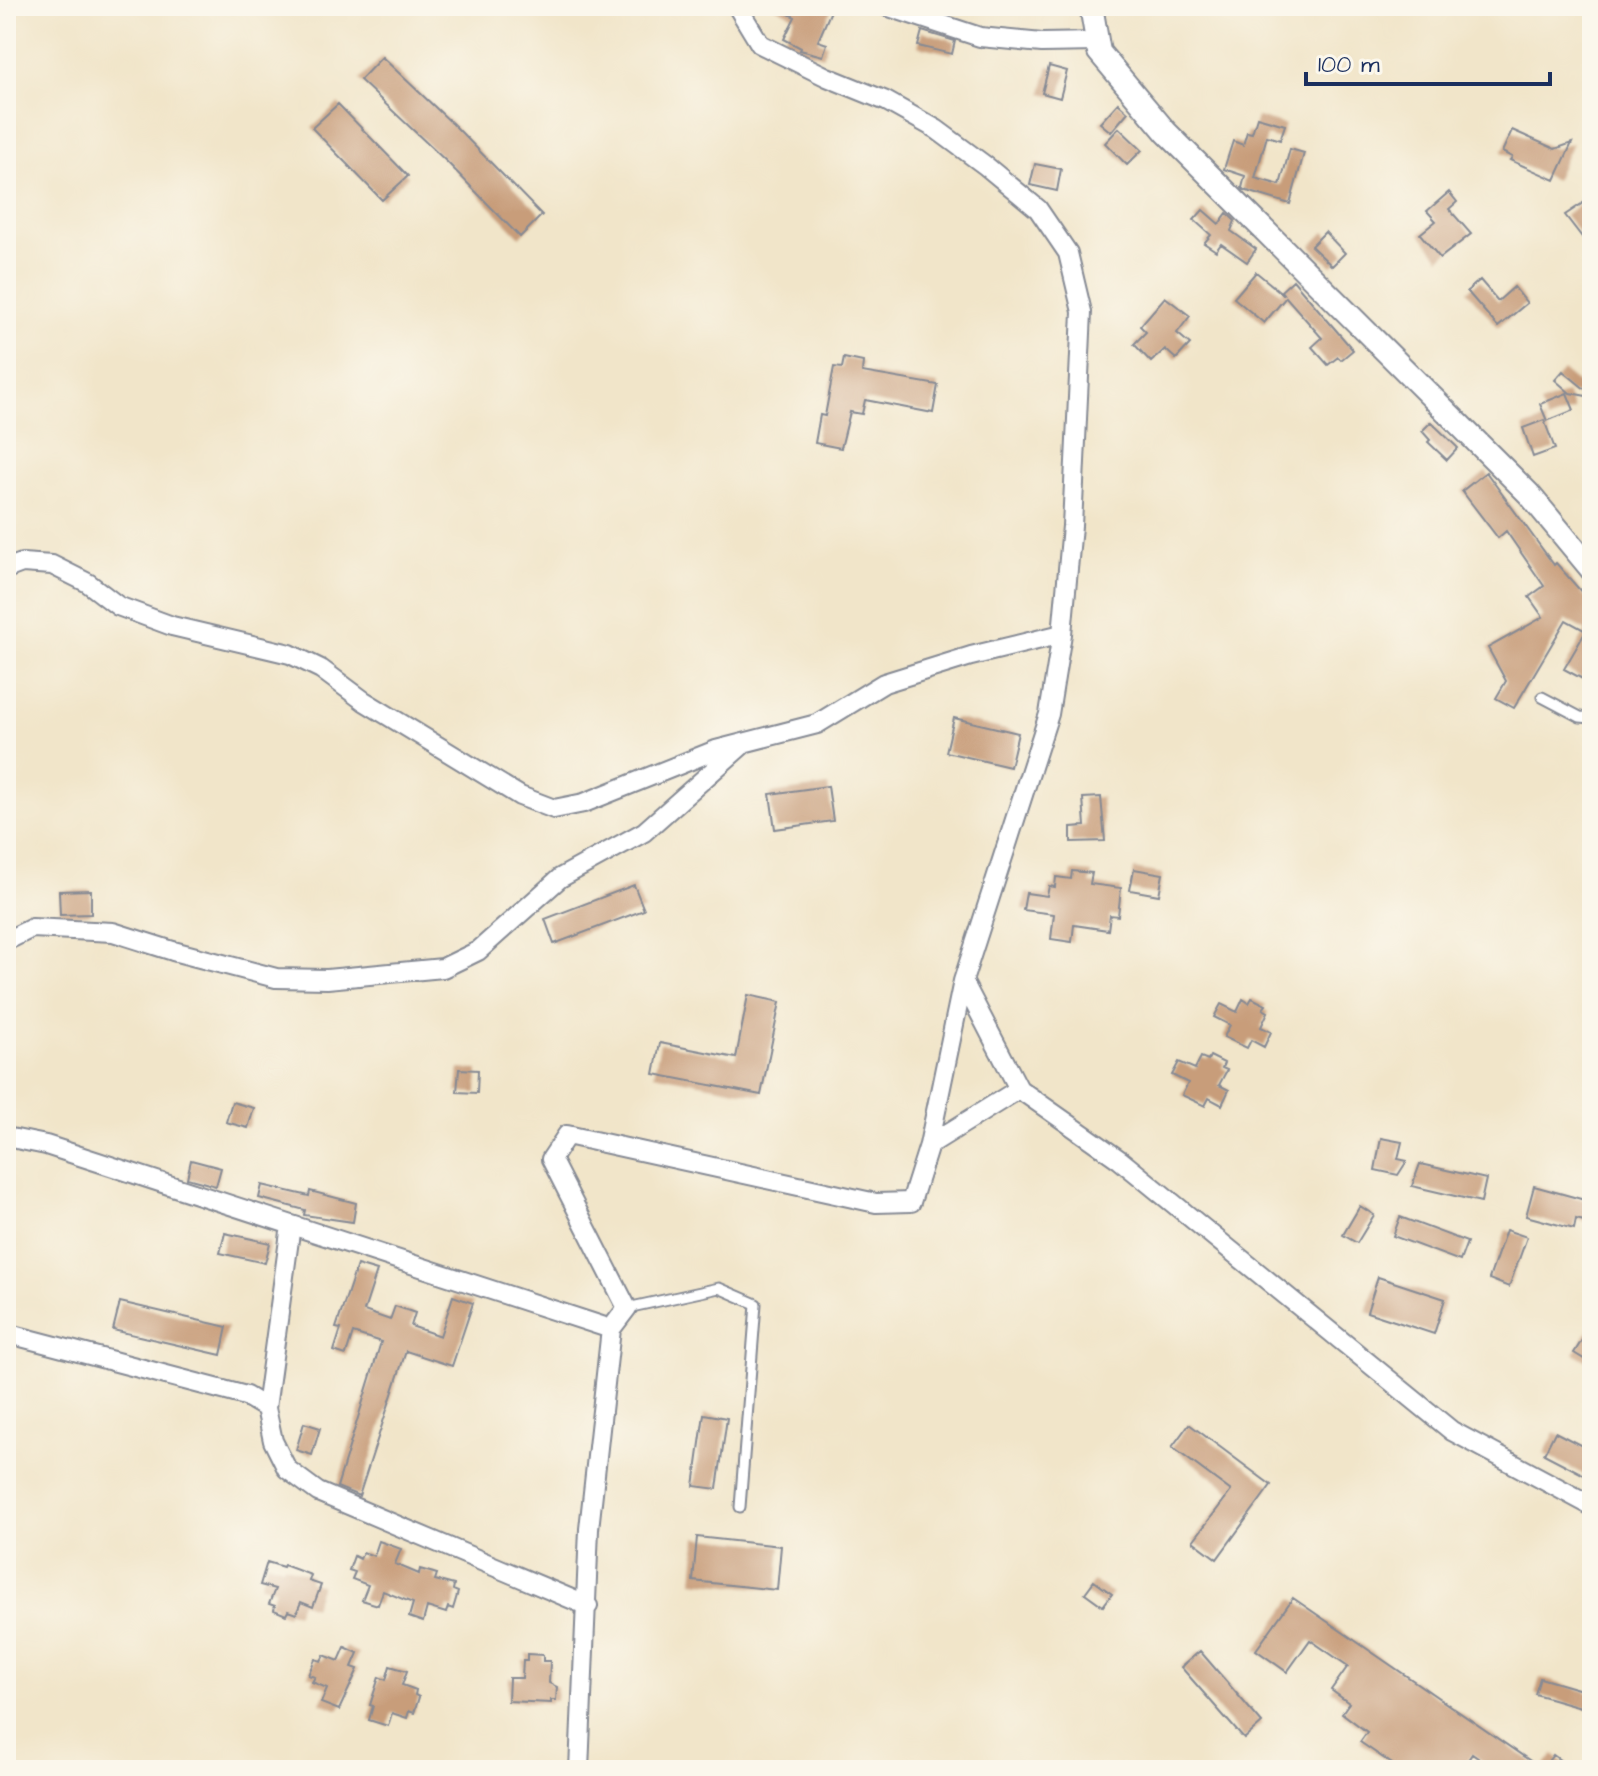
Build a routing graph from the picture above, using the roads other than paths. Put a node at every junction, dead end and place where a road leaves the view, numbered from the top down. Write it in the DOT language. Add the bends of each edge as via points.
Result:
graph roads {
  1 [pos="737,6"];
  2 [pos="886,6"];
  3 [pos="1091,6"];
  4 [pos="1097,42"];
  5 [pos="6,569"];
  6 [pos="1592,570"];
  7 [pos="1062,634"];
  8 [pos="1542,697"];
  9 [pos="1592,718"];
  10 [pos="746,742"];
  11 [pos="6,941"];
  12 [pos="963,981"];
  13 [pos="1019,1089"];
  14 [pos="6,1137"];
  15 [pos="929,1145"];
  16 [pos="291,1225"];
  17 [pos="627,1308"];
  18 [pos="611,1329"];
  19 [pos="6,1333"];
  20 [pos="266,1408"];
  21 [pos="1592,1506"];
  22 [pos="740,1507"];
  23 [pos="588,1606"];
  24 [pos="579,1770"];
  1 -- 7 [label="street" via="760,44 886,101 986,166 1038,209 1068,253 1082,312"];
  2 -- 4 [label="street" via="980,37"];
  3 -- 4 [label="street"];
  4 -- 6 [label="street" via="1099,52 1166,132 1529,494"];
  5 -- 10 [label="street" via="22,563 52,565 118,606 172,626 290,654 520,796 554,809 584,803"];
  7 -- 10 [label="street" via="884,683 817,724"];
  7 -- 12 [label="street" via="1049,714"];
  8 -- 9 [label="lane"];
  10 -- 11 [label="street" via="644,832 560,878 478,951 443,968 327,979 276,978 113,932 32,928"];
  12 -- 13 [label="street"];
  12 -- 15 [label="street"];
  13 -- 15 [label="street"];
  13 -- 21 [label="street" via="1120,1160 1452,1431"];
  14 -- 16 [label="street" via="46,1145"];
  15 -- 17 [label="street" via="911,1202 876,1203 567,1135 551,1159"];
  16 -- 18 [label="street"];
  16 -- 20 [label="street"];
  17 -- 18 [label="street"];
  17 -- 22 [label="lane" via="719,1288 756,1304"];
  18 -- 23 [label="street" via="589,1529"];
  19 -- 20 [label="street" via="246,1396"];
  20 -- 23 [label="street" via="273,1441 287,1469 318,1492"];
  23 -- 24 [label="street"];
}
